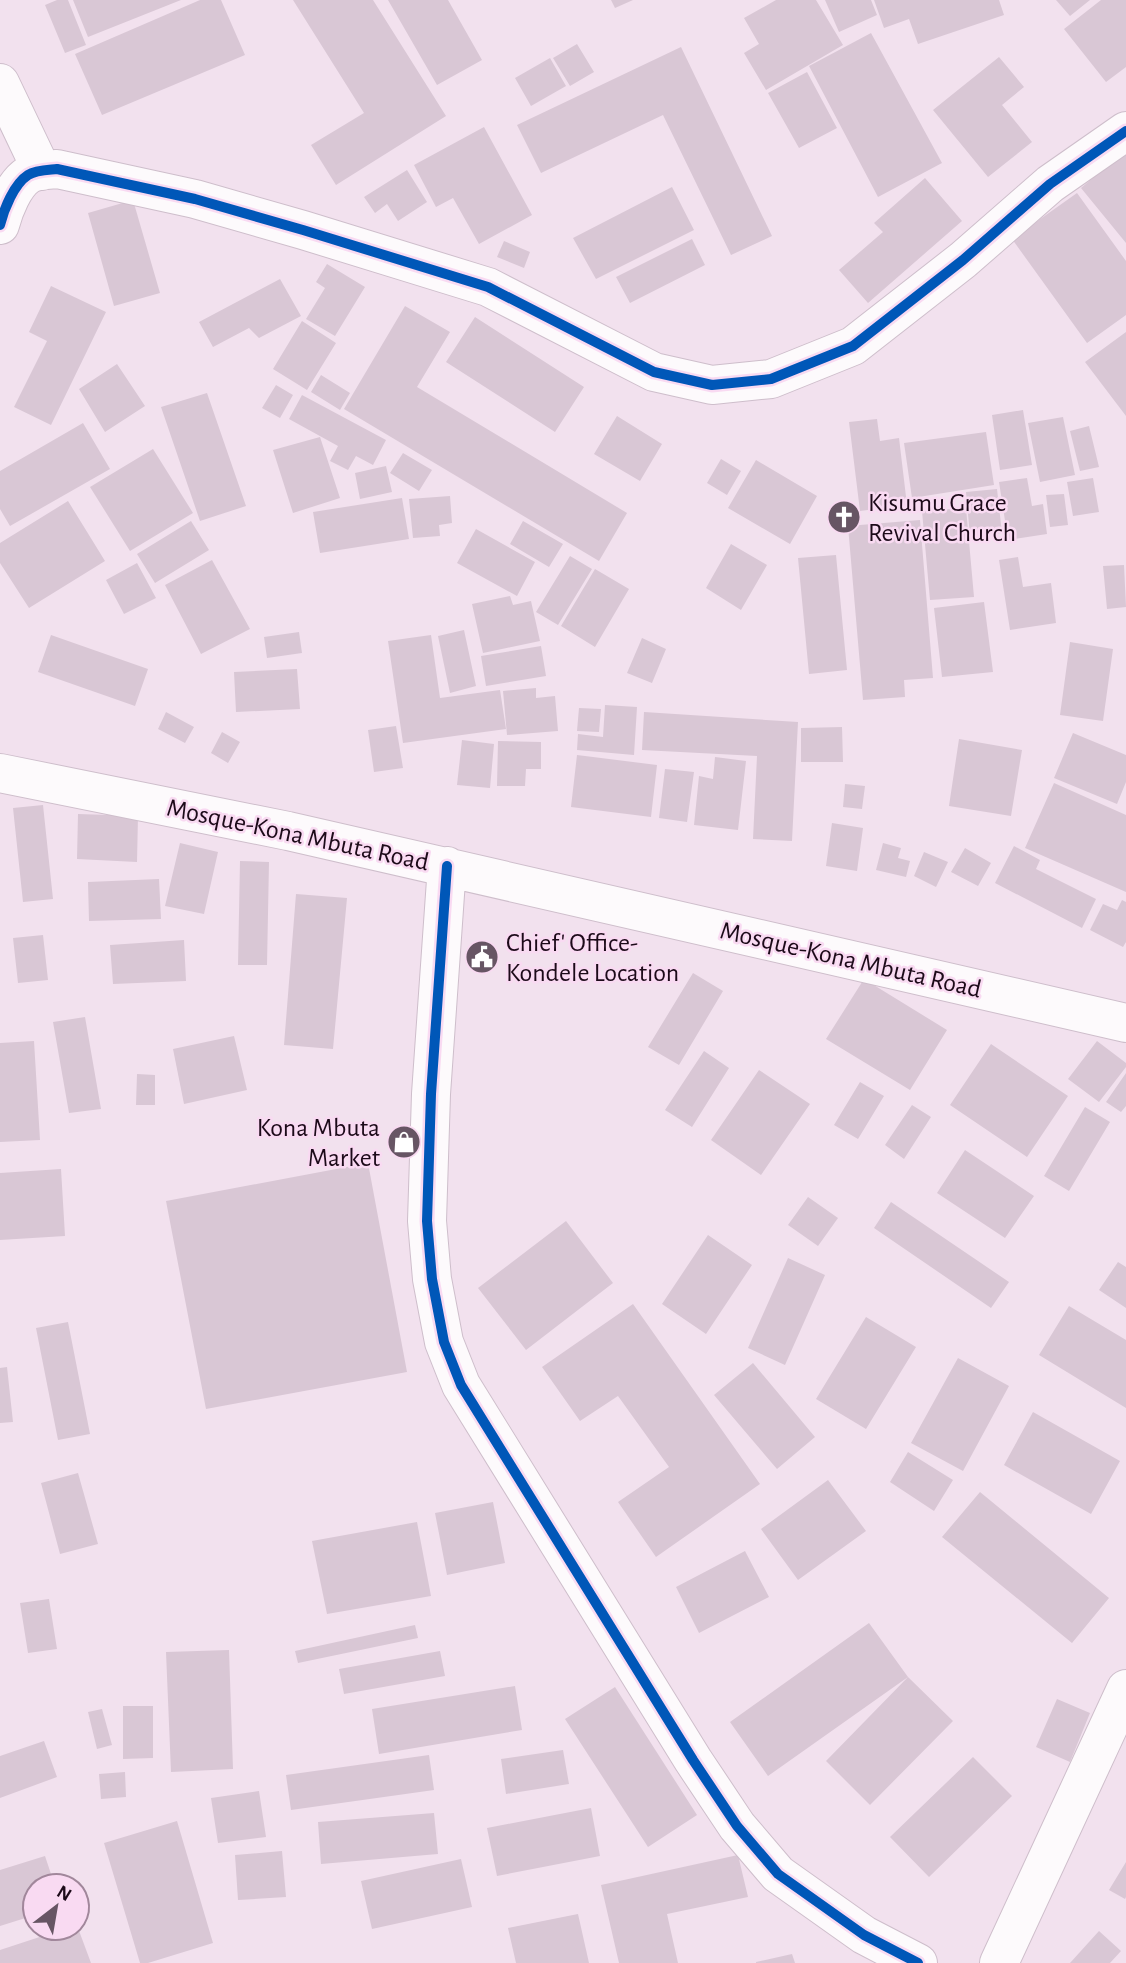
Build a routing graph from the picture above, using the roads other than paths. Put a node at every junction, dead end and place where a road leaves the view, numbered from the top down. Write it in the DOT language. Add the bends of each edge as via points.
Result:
graph roads {
  1 [pos="0,83"];
  2 [pos="1126,131"];
  3 [pos="42,171"];
  4 [pos="0,225"];
  5 [pos="0,773"];
  6 [pos="447,866"];
  7 [pos="1126,1023"];
  8 [pos="1126,1689"];
  9 [pos="918,1963"];
  10 [pos="999,1963"];
  1 -- 3 [label="street"];
  2 -- 3 [label="street" via="1050,184 853,346 771,379 712,385 654,372 488,287 195,200 57,169"];
  3 -- 4 [label="street" via="20,182"];
  5 -- 6 [label="street, Mosque-Kona Mbuta Road"];
  6 -- 7 [label="street, Mosque-Kona Mbuta Road"];
  6 -- 9 [label="street" via="430,1094 427,1221 444,1342 461,1385 737,1826 778,1874 864,1935"];
  8 -- 10 [label="street"];
}
